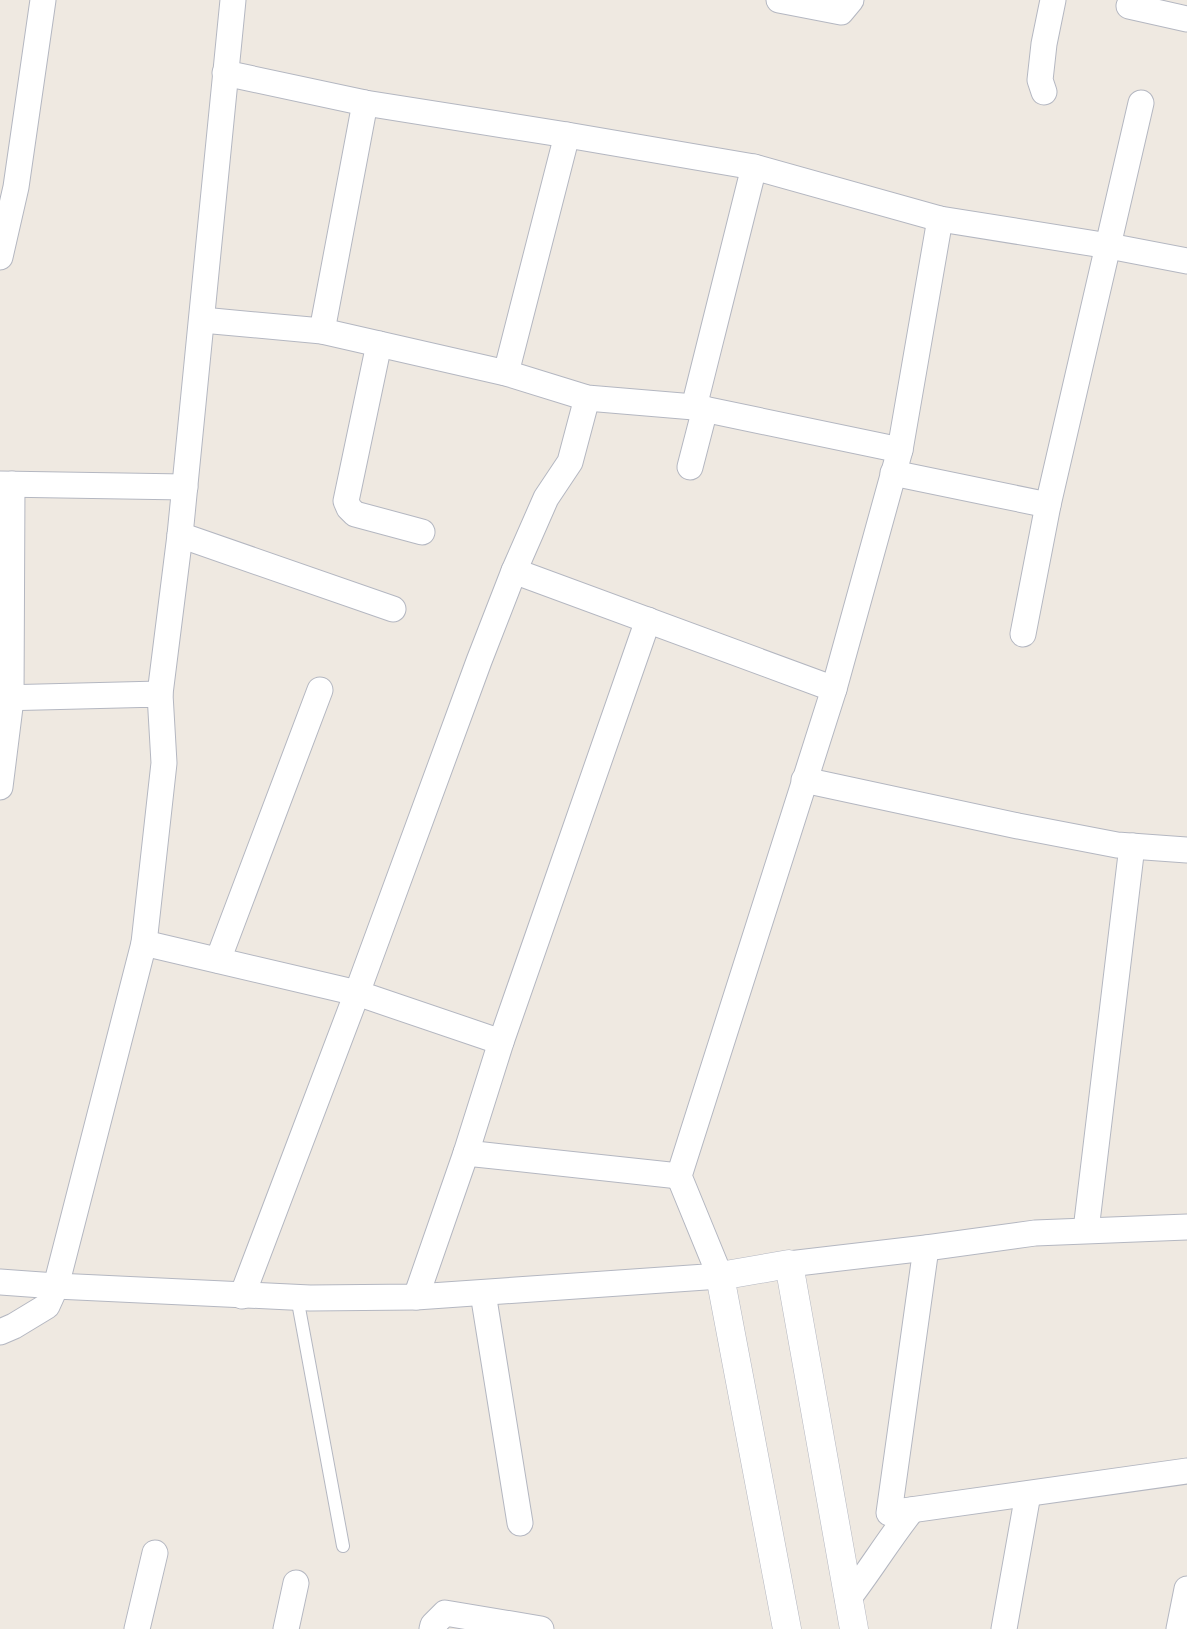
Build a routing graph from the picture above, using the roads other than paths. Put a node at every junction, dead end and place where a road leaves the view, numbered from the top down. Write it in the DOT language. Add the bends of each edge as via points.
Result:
graph roads {
  1 [pos="43,0"];
  2 [pos="233,0"];
  3 [pos="779,0"];
  4 [pos="851,0"];
  5 [pos="1054,0"];
  6 [pos="1129,6"];
  7 [pos="1187,19"];
  8 [pos="225,73"];
  9 [pos="1044,92"];
  10 [pos="365,103"];
  11 [pos="1141,103"];
  12 [pos="567,135"];
  13 [pos="754,167"];
  14 [pos="8,185"];
  15 [pos="940,218"];
  16 [pos="1109,246"];
  17 [pos="0,257"];
  18 [pos="1187,261"];
  19 [pos="202,320"];
  20 [pos="322,331"];
  21 [pos="379,344"];
  22 [pos="506,373"];
  23 [pos="587,398"];
  24 [pos="699,408"];
  25 [pos="897,462"];
  26 [pos="690,467"];
  27 [pos="6,484"];
  28 [pos="185,487"];
  29 [pos="1048,505"];
  30 [pos="422,532"];
  31 [pos="180,535"];
  32 [pos="514,571"];
  33 [pos="393,609"];
  34 [pos="648,620"];
  35 [pos="1023,634"];
  36 [pos="834,689"];
  37 [pos="320,690"];
  38 [pos="160,694"];
  39 [pos="6,698"];
  40 [pos="804,780"];
  41 [pos="0,787"];
  42 [pos="1132,846"];
  43 [pos="1187,850"];
  44 [pos="144,943"];
  45 [pos="218,960"];
  46 [pos="357,993"];
  47 [pos="501,1042"];
  48 [pos="466,1153"];
  49 [pos="679,1176"];
  50 [pos="1187,1227"];
  51 [pos="1086,1230"];
  52 [pos="926,1248"];
  53 [pos="789,1264"];
  54 [pos="720,1276"];
  55 [pos="0,1282"];
  56 [pos="56,1286"];
  57 [pos="484,1293"];
  58 [pos="242,1296"];
  59 [pos="416,1297"];
  60 [pos="297,1298"];
  61 [pos="0,1332"];
  62 [pos="1187,1471"];
  63 [pos="1028,1494"];
  64 [pos="912,1510"];
  65 [pos="520,1523"];
  66 [pos="343,1546"];
  67 [pos="154,1553"];
  68 [pos="296,1584"];
  69 [pos="1187,1589"];
  70 [pos="848,1599"];
  71 [pos="137,1629"];
  72 [pos="286,1629"];
  73 [pos="432,1629"];
  74 [pos="541,1629"];
  75 [pos="787,1629"];
  76 [pos="854,1629"];
  77 [pos="1004,1629"];
  78 [pos="1179,1629"];
  1 -- 14 [label="street"];
  2 -- 8 [label="street"];
  3 -- 4 [label="street" via="841,12"];
  5 -- 9 [label="street" via="1040,80"];
  6 -- 7 [label="street"];
  8 -- 10 [label="street"];
  8 -- 19 [label="street"];
  10 -- 12 [label="street"];
  10 -- 20 [label="street"];
  11 -- 16 [label="street"];
  12 -- 13 [label="street"];
  12 -- 22 [label="street"];
  13 -- 15 [label="street"];
  13 -- 24 [label="street"];
  14 -- 17 [label="street"];
  15 -- 16 [label="street"];
  15 -- 25 [label="street"];
  16 -- 18 [label="street"];
  16 -- 29 [label="street"];
  19 -- 20 [label="street"];
  19 -- 28 [label="street"];
  20 -- 21 [label="street"];
  21 -- 22 [label="street"];
  21 -- 30 [label="street" via="346,501 355,514"];
  22 -- 23 [label="street"];
  23 -- 24 [label="street"];
  23 -- 32 [label="street" via="570,462 546,498"];
  24 -- 25 [label="street"];
  24 -- 26 [label="street"];
  25 -- 29 [label="street"];
  25 -- 36 [label="street"];
  27 -- 28 [label="street"];
  27 -- 39 [label="street"];
  28 -- 31 [label="street"];
  29 -- 35 [label="street"];
  31 -- 33 [label="street"];
  31 -- 38 [label="street"];
  32 -- 34 [label="street"];
  32 -- 46 [label="street"];
  34 -- 36 [label="street"];
  34 -- 47 [label="street"];
  36 -- 40 [label="street"];
  37 -- 45 [label="street"];
  38 -- 39 [label="street"];
  38 -- 44 [label="street" via="164,763"];
  39 -- 41 [label="street"];
  40 -- 42 [label="street" via="1018,826"];
  40 -- 49 [label="street"];
  42 -- 43 [label="street"];
  42 -- 51 [label="street"];
  44 -- 45 [label="street"];
  44 -- 56 [label="street"];
  45 -- 46 [label="street"];
  46 -- 47 [label="street"];
  46 -- 58 [label="street"];
  47 -- 48 [label="street"];
  48 -- 49 [label="street"];
  48 -- 59 [label="street"];
  49 -- 54 [label="street"];
  50 -- 51 [label="street"];
  51 -- 52 [label="street"];
  52 -- 53 [label="street"];
  52 -- 64 [label="street" via="889,1513"];
  53 -- 54 [label="street"];
  53 -- 70 [label="street"];
  54 -- 57 [label="street"];
  54 -- 75 [label="street"];
  55 -- 56 [label="street"];
  56 -- 58 [label="street"];
  56 -- 61 [label="street" via="46,1306"];
  57 -- 59 [label="street"];
  57 -- 65 [label="street"];
  58 -- 60 [label="street"];
  59 -- 60 [label="street"];
  60 -- 66 [label="lane"];
  62 -- 63 [label="street"];
  63 -- 64 [label="street"];
  63 -- 77 [label="street"];
  64 -- 70 [label="street"];
  67 -- 71 [label="street"];
  68 -- 72 [label="street"];
  69 -- 78 [label="street"];
  70 -- 76 [label="street"];
  73 -- 74 [label="street" via="445,1613"];
}
